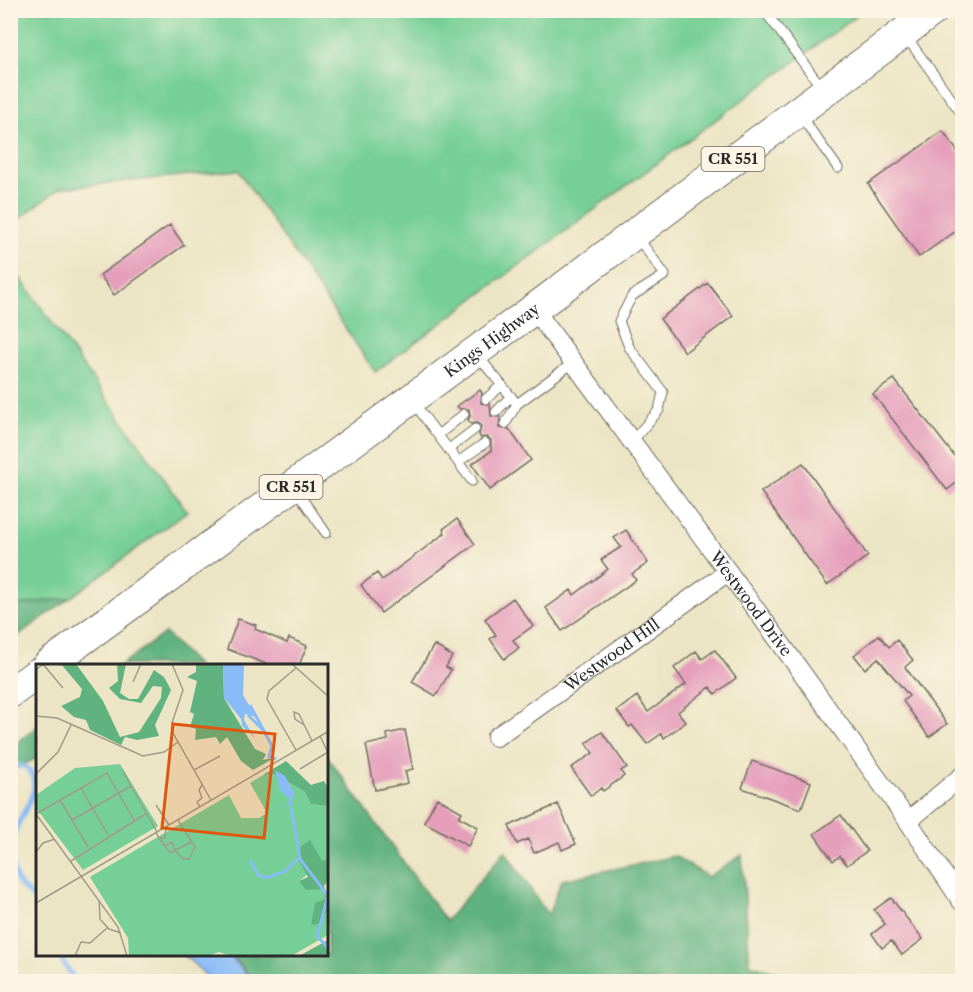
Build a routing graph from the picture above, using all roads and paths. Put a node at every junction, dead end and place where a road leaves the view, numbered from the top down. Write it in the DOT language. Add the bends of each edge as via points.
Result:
graph roads {
  1 [pos="764,10"];
  2 [pos="931,11"];
  3 [pos="904,33"];
  4 [pos="824,91"];
  5 [pos="797,111"];
  6 [pos="963,114"];
  7 [pos="838,168"];
  8 [pos="634,232"];
  9 [pos="534,309"];
  10 [pos="475,352"];
  11 [pos="574,362"];
  12 [pos="502,385"];
  13 [pos="411,399"];
  14 [pos="486,399"];
  15 [pos="514,400"];
  16 [pos="496,412"];
  17 [pos="464,414"];
  18 [pos="505,424"];
  19 [pos="475,429"];
  20 [pos="438,435"];
  21 [pos="633,440"];
  22 [pos="485,442"];
  23 [pos="449,449"];
  24 [pos="458,462"];
  25 [pos="472,481"];
  26 [pos="293,486"];
  27 [pos="326,533"];
  28 [pos="728,572"];
  29 [pos="49,664"];
  30 [pos="36,674"];
  31 [pos="10,693"];
  32 [pos="496,737"];
  33 [pos="963,776"];
  34 [pos="908,821"];
  35 [pos="963,902"];
  1 -- 4 [label="lane"];
  2 -- 3 [label="main road, Kings Highway / CR 551"];
  3 -- 4 [label="main road, Kings Highway / CR 551"];
  3 -- 6 [label="lane"];
  4 -- 5 [label="main road, Kings Highway / CR 551"];
  5 -- 7 [label="lane"];
  5 -- 8 [label="main road, Kings Highway / CR 551"];
  8 -- 9 [label="main road, Kings Highway / CR 551"];
  8 -- 21 [label="lane" via="665,275 632,296 619,321 629,347 663,392 659,410"];
  9 -- 10 [label="main road, Kings Highway / CR 551"];
  9 -- 11 [label="street, Westwood Drive"];
  10 -- 12 [label="lane"];
  10 -- 13 [label="main road, Kings Highway / CR 551"];
  11 -- 15 [label="lane"];
  11 -- 21 [label="street, Westwood Drive"];
  12 -- 14 [label="lane"];
  12 -- 15 [label="lane"];
  13 -- 20 [label="lane"];
  13 -- 26 [label="main road, Kings Highway / CR 551"];
  15 -- 16 [label="lane"];
  15 -- 18 [label="lane"];
  17 -- 20 [label="lane"];
  19 -- 23 [label="lane"];
  20 -- 23 [label="lane"];
  21 -- 28 [label="street, Westwood Drive"];
  22 -- 24 [label="lane"];
  23 -- 24 [label="lane"];
  24 -- 25 [label="lane"];
  26 -- 27 [label="lane"];
  26 -- 29 [label="main road, Kings Highway / CR 551"];
  28 -- 32 [label="street, Westwood Hill"];
  28 -- 34 [label="street, Westwood Drive"];
  30 -- 31 [label="main road"];
  33 -- 34 [label="street"];
  34 -- 35 [label="street, Westwood Drive"];
}
